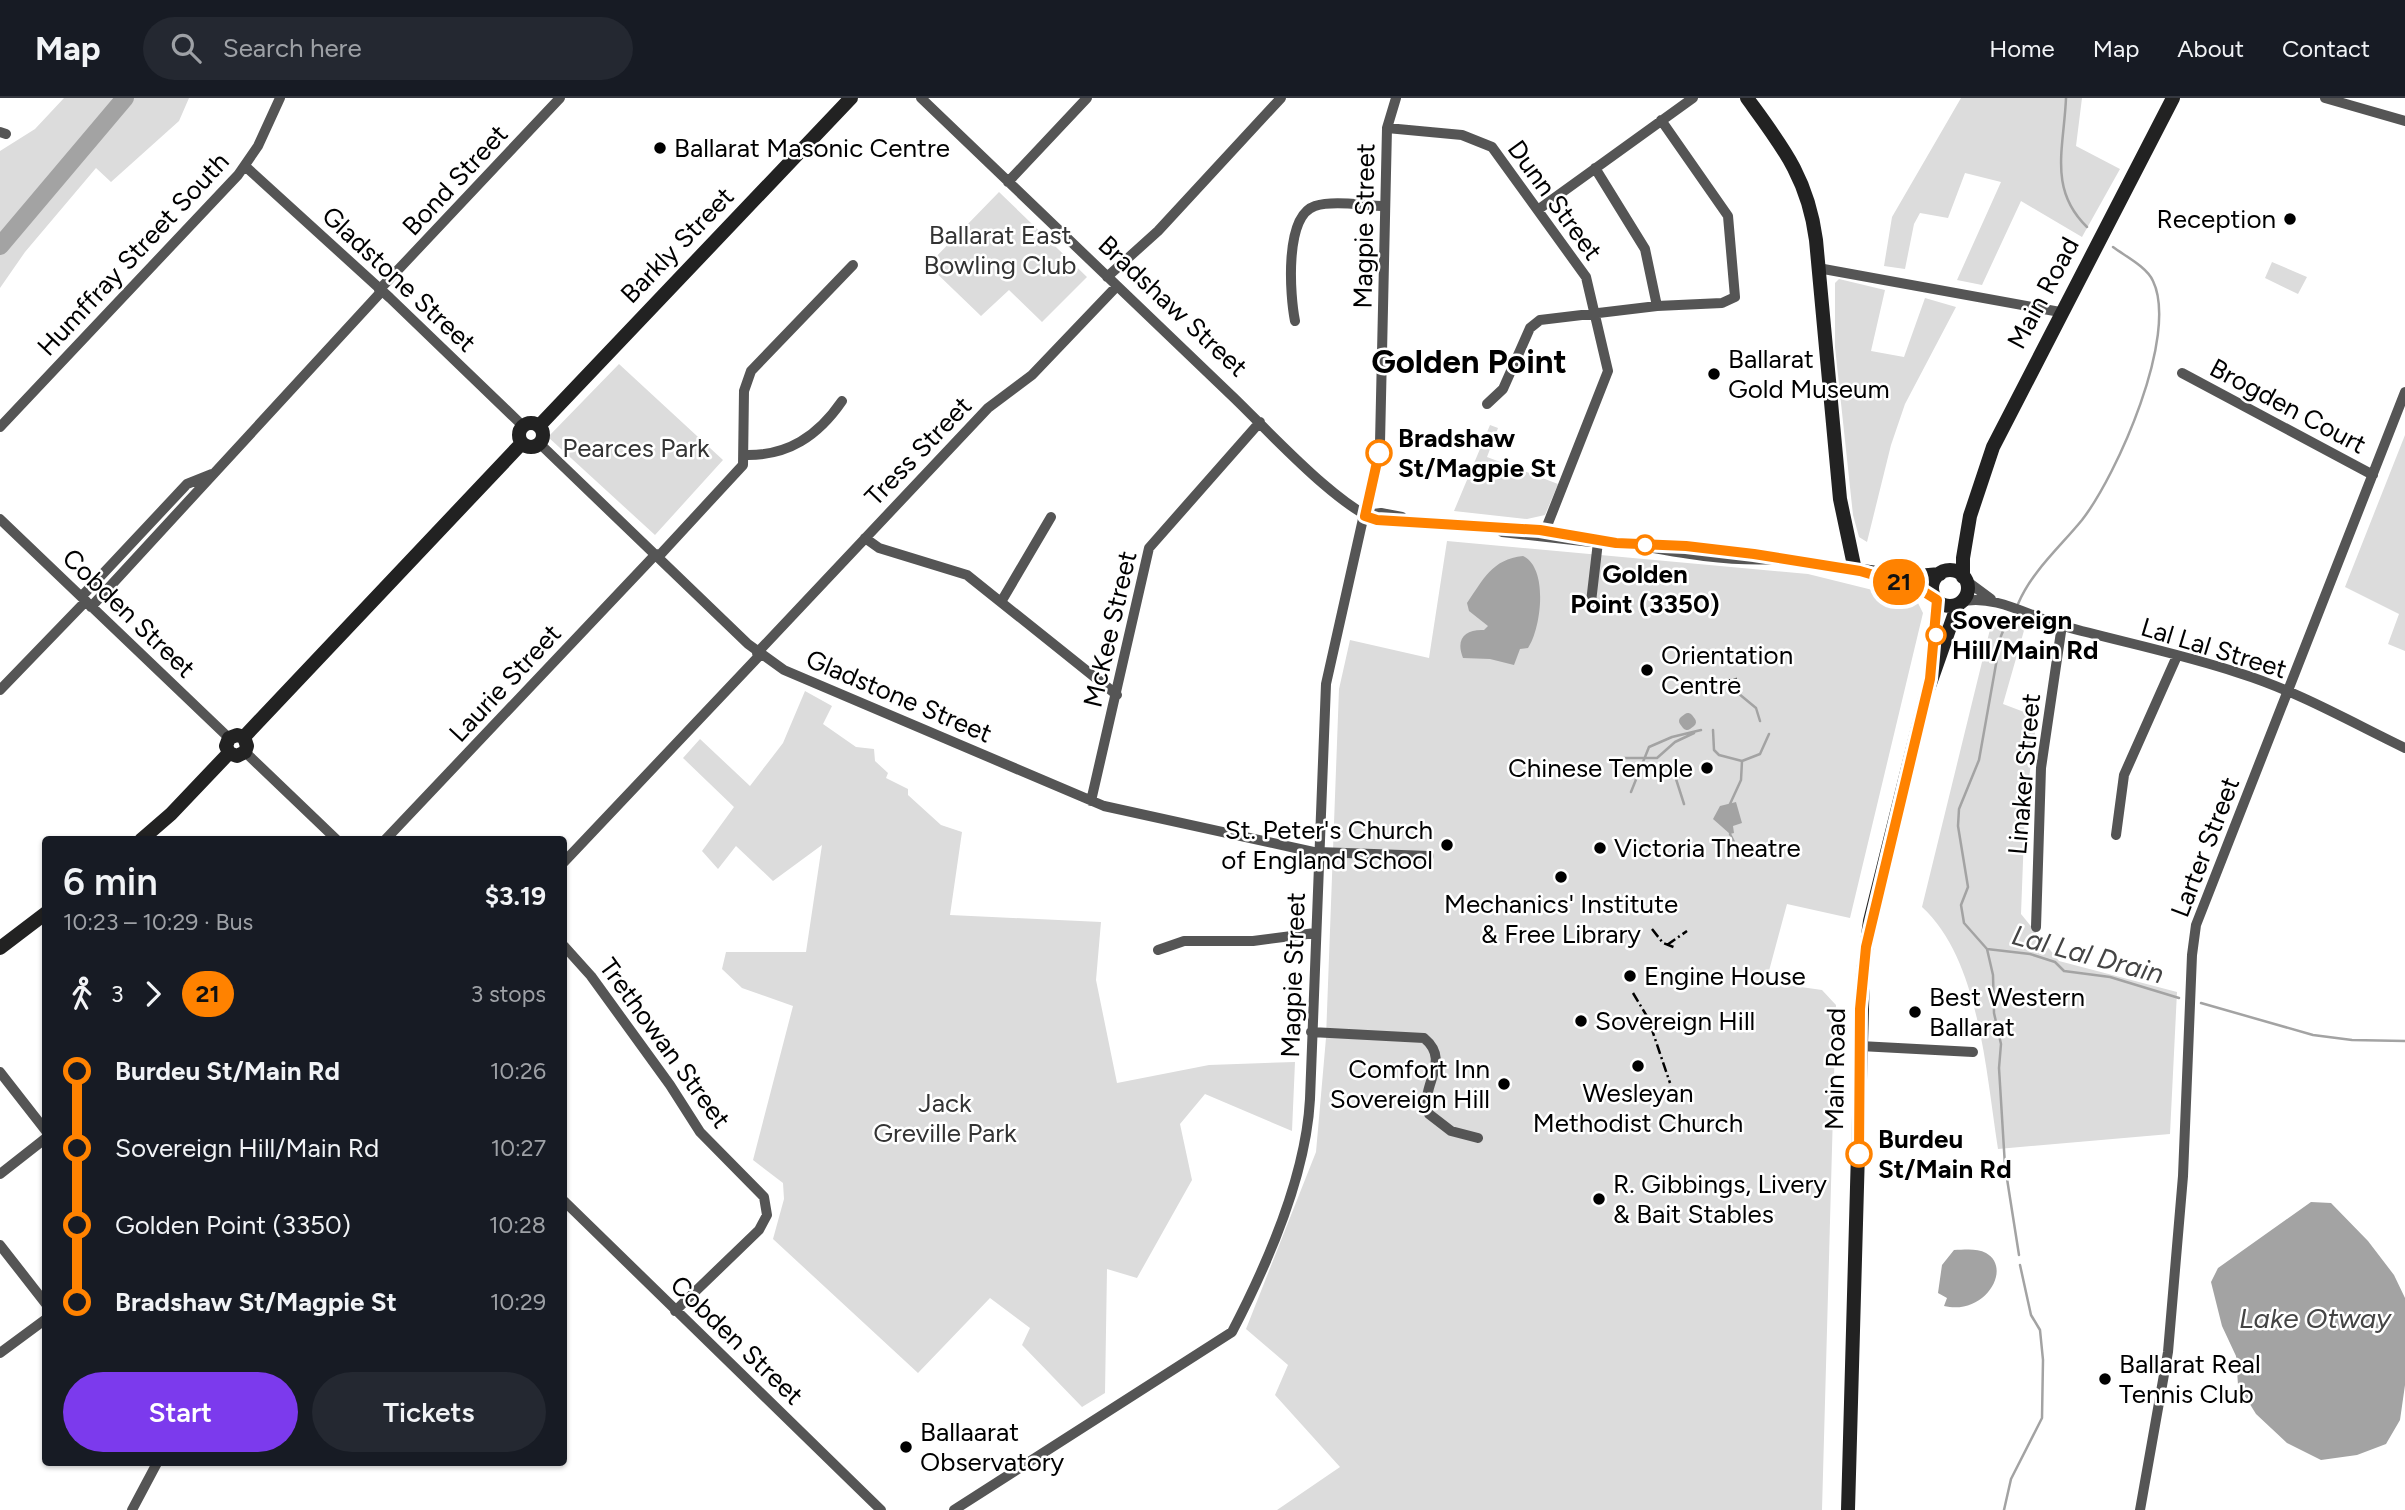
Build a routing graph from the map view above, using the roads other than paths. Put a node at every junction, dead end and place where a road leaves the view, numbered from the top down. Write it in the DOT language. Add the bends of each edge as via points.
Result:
graph roads {
  1 [pos="280,98"];
  2 [pos="560,98"];
  3 [pos="850,98"];
  4 [pos="921,98"];
  5 [pos="1087,98"];
  6 [pos="1281,98"];
  7 [pos="1396,98"];
  8 [pos="1693,98"];
  9 [pos="1747,98"];
  10 [pos="2173,98"];
  11 [pos="2325,98"];
  12 [pos="1661,120"];
  13 [pos="2405,121"];
  14 [pos="1387,128"];
  15 [pos="245,166"];
  16 [pos="1595,169"];
  17 [pos="1008,182"];
  18 [pos="1385,206"];
  19 [pos="1539,209"];
  20 [pos="853,265"];
  21 [pos="1818,268"];
  22 [pos="1107,277"];
  23 [pos="1117,286"];
  24 [pos="380,291"];
  25 [pos="1657,306"];
  26 [pos="2060,312"];
  27 [pos="1597,314"];
  28 [pos="1295,321"];
  29 [pos="2182,373"];
  30 [pos="2405,392"];
  31 [pos="842,401"];
  32 [pos="1487,404"];
  33 [pos="1260,422"];
  34 [pos="523,426"];
  35 [pos="539,426"];
  36 [pos="0,427"];
  37 [pos="522,443"];
  38 [pos="539,443"];
  39 [pos="745,455"];
  40 [pos="2374,475"];
  41 [pos="1365,516"];
  42 [pos="1970,516"];
  43 [pos="1051,517"];
  44 [pos="0,519"];
  45 [pos="1544,534"];
  46 [pos="864,538"];
  47 [pos="1598,542"];
  48 [pos="1616,543"];
  49 [pos="657,556"];
  50 [pos="1857,570"];
  51 [pos="1941,573"];
  52 [pos="1964,578"];
  53 [pos="1936,600"];
  54 [pos="86,601"];
  55 [pos="1001,602"];
  56 [pos="1591,602"];
  57 [pos="1959,603"];
  58 [pos="2004,606"];
  59 [pos="2062,625"];
  60 [pos="759,654"];
  61 [pos="2177,656"];
  62 [pos="1930,679"];
  63 [pos="0,690"];
  64 [pos="2288,692"];
  65 [pos="1116,695"];
  66 [pos="237,745"];
  67 [pos="2405,748"];
  68 [pos="1091,801"];
  69 [pos="2116,835"];
  70 [pos="146,836"];
  71 [pos="333,836"];
  72 [pos="389,836"];
  73 [pos="1318,853"];
  74 [pos="1429,856"];
  75 [pos="567,859"];
  76 [pos="42,916"];
  77 [pos="2036,927"];
  78 [pos="1315,933"];
  79 [pos="0,948"];
  80 [pos="567,949"];
  81 [pos="1158,950"];
  82 [pos="1311,1032"];
  83 [pos="1860,1046"];
  84 [pos="1973,1052"];
  85 [pos="0,1072"];
  86 [pos="42,1126"];
  87 [pos="1478,1138"];
  88 [pos="42,1141"];
  89 [pos="0,1174"];
  90 [pos="567,1204"];
  91 [pos="0,1245"];
  92 [pos="42,1299"];
  93 [pos="675,1311"];
  94 [pos="42,1322"];
  95 [pos="0,1353"];
  96 [pos="156,1466"];
  97 [pos="976,1498"];
  98 [pos="132,1510"];
  99 [pos="881,1510"];
  100 [pos="954,1510"];
  101 [pos="960,1510"];
  102 [pos="1848,1510"];
  103 [pos="2140,1510"];
  1 -- 15 [label="street, Humffray Street South"];
  2 -- 24 [label="street, Bond Street"];
  3 -- 35 [label="main road, Barkly Street"];
  4 -- 17 [label="street, Bradshaw Street"];
  5 -- 17 [label="street"];
  6 -- 22 [label="street" via="1158,231"];
  7 -- 14 [label="street, Magpie Street"];
  8 -- 12 [label="street"];
  9 -- 21 [label="main road" via="1802,180 1814,221"];
  10 -- 26 [label="main road, Main Road"];
  11 -- 13 [label="street"];
  12 -- 16 [label="street"];
  12 -- 25 [label="street" via="1729,218 1736,292 1733,300 1722,303"];
  14 -- 18 [label="street, Magpie Street"];
  14 -- 19 [label="street, Dunn Street" via="1462,135 1490,146"];
  15 -- 24 [label="street, Gladstone Street"];
  15 -- 36 [label="street, Humffray Street South"];
  16 -- 19 [label="street"];
  16 -- 25 [label="street" via="1642,242"];
  17 -- 22 [label="street, Bradshaw Street"];
  18 -- 28 [label="street" via="1323,205 1305,211 1294,234 1291,298"];
  18 -- 41 [label="street, Magpie Street" via="1380,443"];
  19 -- 27 [label="street, Dunn Street" via="1582,268"];
  20 -- 39 [label="street" via="749,375 744,391"];
  21 -- 26 [label="street"];
  21 -- 50 [label="main road" via="1840,499"];
  22 -- 23 [label="street, Bradshaw Street"];
  23 -- 33 [label="street, Bradshaw Street"];
  23 -- 46 [label="street, Tress Street" via="1032,375 988,408"];
  24 -- 34 [label="street, Gladstone Street"];
  24 -- 54 [label="street, Bond Street" via="215,472 183,488"];
  25 -- 27 [label="street"];
  26 -- 42 [label="main road, Main Road" via="1996,439"];
  27 -- 32 [label="street" via="1533,324 1505,387"];
  27 -- 45 [label="street, Dunn Street" via="1607,375"];
  29 -- 40 [label="street, Brogden Court"];
  30 -- 40 [label="street, Larter Street"];
  31 -- 39 [label="street" via="814,433 792,448"];
  33 -- 41 [label="street, Bradshaw Street"];
  33 -- 65 [label="street, McKee Street" via="1149,548"];
  34 -- 35 [label="main road"];
  34 -- 37 [label="main road" via="519,434"];
  35 -- 38 [label="main road"];
  37 -- 38 [label="main road" via="531,447"];
  37 -- 66 [label="main road"];
  38 -- 49 [label="street, Gladstone Street"];
  39 -- 49 [label="street, Laurie Street" via="739,472"];
  40 -- 64 [label="street, Larter Street"];
  41 -- 45 [label="street" via="1381,513 1517,536"];
  41 -- 73 [label="street, Magpie Street" via="1325,684"];
  42 -- 51 [label="main road, Main Road"];
  42 -- 52 [label="main road, Main Road"];
  43 -- 55 [label="street"];
  44 -- 54 [label="street, Cobden Street"];
  45 -- 47 [label="street"];
  45 -- 48 [label="street"];
  46 -- 55 [label="street" via="878,548 961,572"];
  46 -- 60 [label="street, Tress Street"];
  47 -- 48 [label="street"];
  47 -- 56 [label="street"];
  48 -- 50 [label="street"];
  49 -- 60 [label="street, Gladstone Street"];
  49 -- 72 [label="street, Laurie Street"];
  50 -- 51 [label="main road" via="1915,577"];
  50 -- 53 [label="main road" via="1918,588"];
  51 -- 52 [label="main road" via="1953,571"];
  51 -- 53 [label="main road" via="1932,586"];
  52 -- 57 [label="main road" via="1967,591"];
  52 -- 58 [label="street, Lal Lal Street" via="1975,590"];
  53 -- 57 [label="main road" via="1947,606"];
  53 -- 62 [label="main road, Main Road"];
  54 -- 63 [label="street, Bond Street"];
  54 -- 66 [label="street, Cobden Street"];
  55 -- 65 [label="street"];
  57 -- 58 [label="street, Lal Lal Street" via="1978,600"];
  57 -- 62 [label="main road, Main Road"];
  58 -- 59 [label="street, Lal Lal Street"];
  59 -- 61 [label="street, Lal Lal Street"];
  59 -- 77 [label="street, Linaker Street" via="2041,768"];
  60 -- 68 [label="street, Gladstone Street" via="790,673"];
  60 -- 75 [label="street, Tress Street"];
  61 -- 64 [label="street, Lal Lal Street"];
  61 -- 69 [label="street" via="2123,779"];
  62 -- 83 [label="main road, Main Road" via="1870,921"];
  64 -- 67 [label="street, Lal Lal Street"];
  64 -- 103 [label="street, Larter Street" via="2195,932 2181,1209 2168,1352"];
  65 -- 68 [label="street, McKee Street"];
  66 -- 70 [label="main road"];
  66 -- 71 [label="street, Cobden Street"];
  68 -- 73 [label="street, Gladstone Street"];
  73 -- 74 [label="street, Gladstone Street"];
  73 -- 78 [label="street, Magpie Street"];
  76 -- 79 [label="main road"];
  78 -- 81 [label="street" via="1253,941 1184,941"];
  78 -- 82 [label="street, Magpie Street"];
  80 -- 93 [label="street, Trethowan Street" via="591,976 700,1132 762,1194 767,1207 762,1226"];
  82 -- 87 [label="street" via="1424,1038 1435,1049 1438,1063 1427,1096 1429,1114 1451,1131"];
  82 -- 97 [label="street, Magpie Street" via="1305,1149 1259,1275 1232,1332"];
  83 -- 84 [label="street"];
  83 -- 102 [label="main road, Main Road"];
  85 -- 86 [label="street"];
  88 -- 89 [label="street"];
  90 -- 93 [label="street, Cobden Street"];
  91 -- 92 [label="street"];
  93 -- 99 [label="street, Cobden Street"];
  94 -- 95 [label="street"];
  96 -- 98 [label="street"];
  97 -- 100 [label="street, Magpie Street"];
  97 -- 101 [label="street, Magpie Street"];
}
